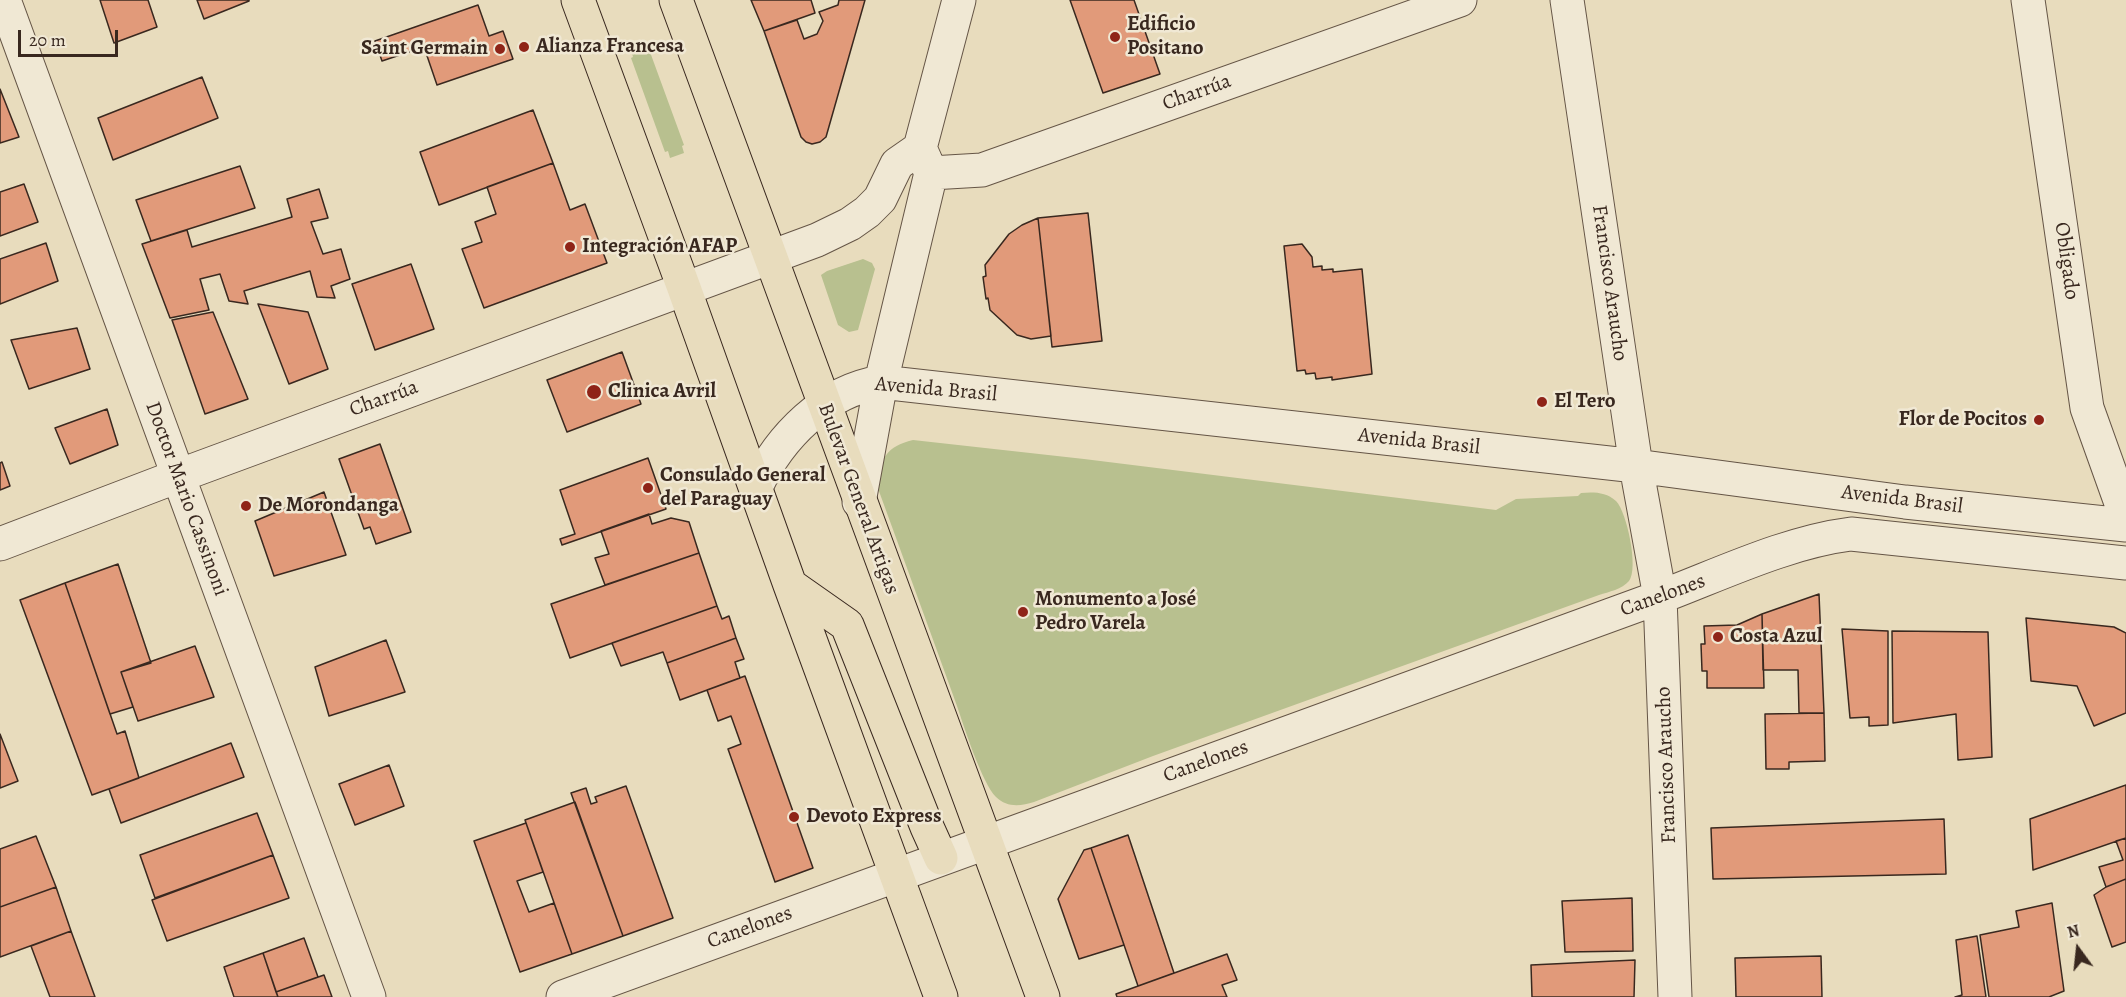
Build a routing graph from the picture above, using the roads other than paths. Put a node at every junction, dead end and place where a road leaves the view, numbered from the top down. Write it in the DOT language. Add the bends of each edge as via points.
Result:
graph roads {
  1 [pos="4,0"];
  2 [pos="578,0"];
  3 [pos="676,0"];
  4 [pos="959,0"];
  5 [pos="1460,0"];
  6 [pos="1567,0"];
  7 [pos="2028,0"];
  8 [pos="926,160"];
  9 [pos="770,257"];
  10 [pos="684,288"];
  11 [pos="881,381"];
  12 [pos="824,406"];
  13 [pos="2114,442"];
  14 [pos="1636,466"];
  15 [pos="178,476"];
  16 [pos="756,487"];
  17 [pos="860,502"];
  18 [pos="2126,517"];
  19 [pos="2126,525"];
  20 [pos="1851,534"];
  21 [pos="0,544"];
  22 [pos="2126,563"];
  23 [pos="790,585"];
  24 [pos="1660,597"];
  25 [pos="986,841"];
  26 [pos="941,858"];
  27 [pos="896,875"];
  28 [pos="369,997"];
  29 [pos="563,997"];
  30 [pos="941,997"];
  31 [pos="1043,997"];
  32 [pos="1675,997"];
  1 -- 15 [label="street, Doctor Mario Cassinoni"];
  2 -- 10 [label="main road"];
  3 -- 9 [label="main road, Bulevar General Artigas"];
  4 -- 8 [label="street"];
  5 -- 8 [label="street, Charrúa" via="982,170"];
  6 -- 14 [label="street, Francisco Araucho"];
  7 -- 13 [label="street, Obligado" via="2087,408"];
  8 -- 9 [label="street, Charrúa" via="897,164 880,199 850,224"];
  8 -- 11 [label="street"];
  9 -- 10 [label="street, Charrúa"];
  9 -- 12 [label="main road, Bulevar General Artigas"];
  10 -- 15 [label="street, Charrúa"];
  10 -- 16 [label="main road"];
  11 -- 12 [label="street, Avenida Brasil" via="846,392"];
  11 -- 14 [label="street, Avenida Brasil"];
  11 -- 17 [label="street"];
  12 -- 16 [label="street, Avenida Brasil" via="783,441"];
  12 -- 17 [label="main road, Bulevar General Artigas"];
  13 -- 18 [label="street, Obligado"];
  14 -- 19 [label="street, Avenida Brasil" via="1905,502"];
  14 -- 24 [label="street, Francisco Araucho"];
  15 -- 21 [label="street, Charrúa"];
  15 -- 28 [label="street, Doctor Mario Cassinoni"];
  16 -- 23 [label="main road"];
  17 -- 25 [label="main road, Bulevar General Artigas"];
  20 -- 22 [label="street, Avenida Brasil"];
  20 -- 24 [label="street, Canelones" via="1799,544"];
  23 -- 26 [label="main road" via="848,625"];
  23 -- 27 [label="main road"];
  24 -- 25 [label="street, Canelones"];
  24 -- 32 [label="street, Francisco Araucho"];
  25 -- 26 [label="street, Canelones"];
  25 -- 31 [label="main road, Bulevar General Artigas"];
  26 -- 27 [label="street, Canelones"];
  27 -- 29 [label="street, Canelones"];
  27 -- 30 [label="main road"];
}
